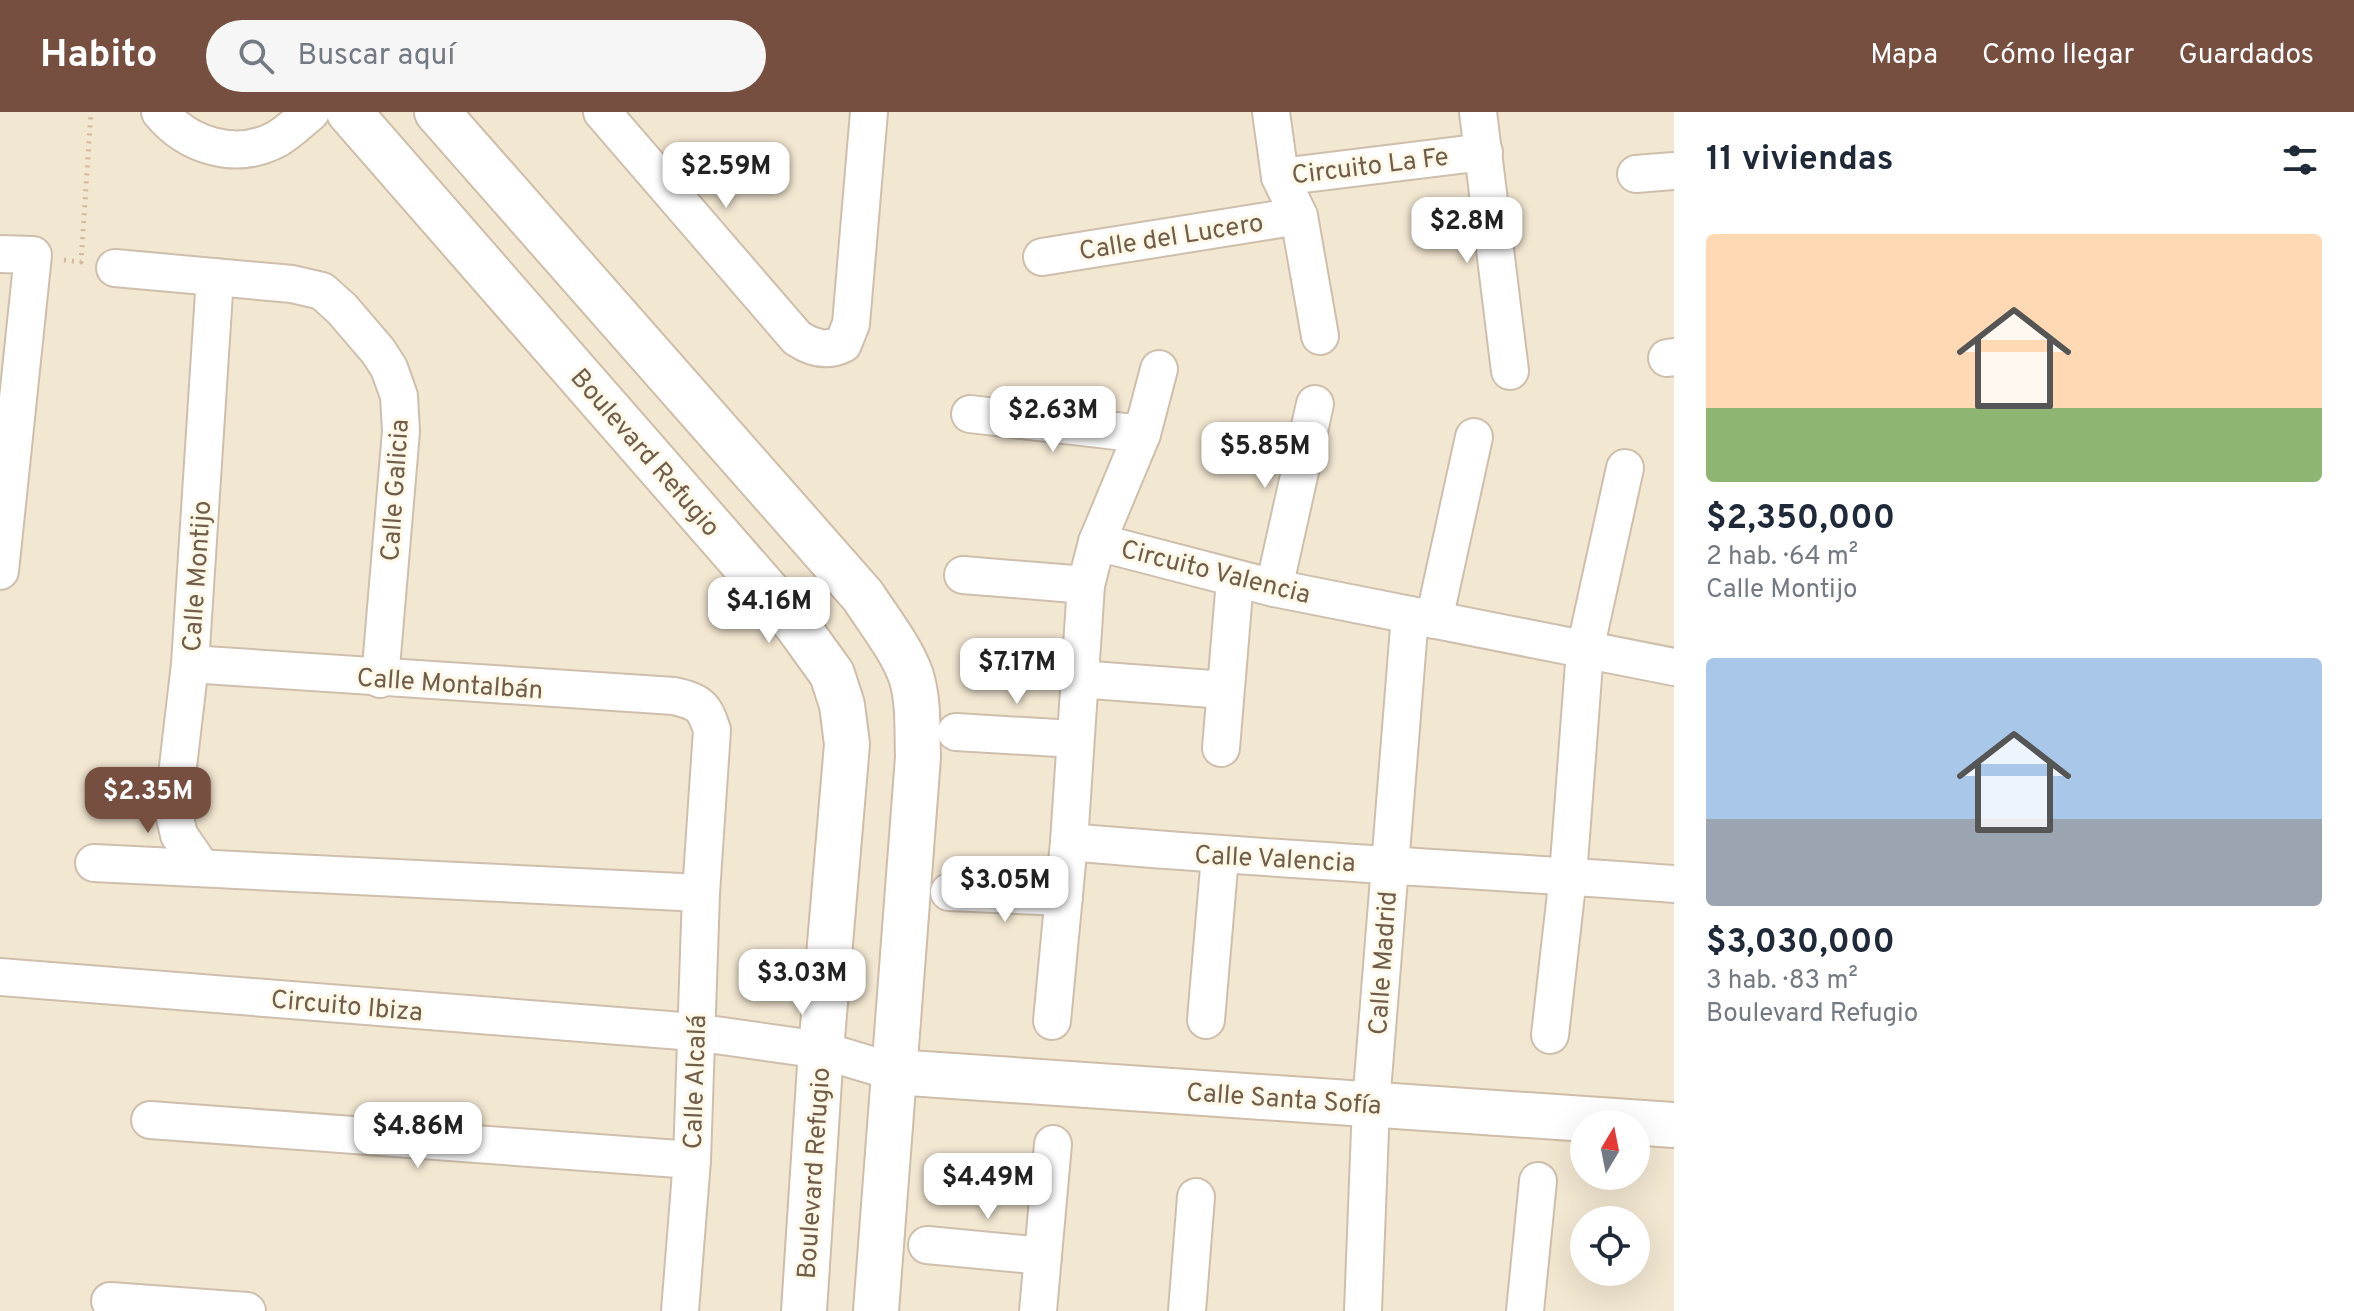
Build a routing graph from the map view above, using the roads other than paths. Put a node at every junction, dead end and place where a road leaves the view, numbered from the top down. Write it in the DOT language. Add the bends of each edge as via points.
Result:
graph roads {
  1 [pos="160,112"];
  2 [pos="311,112"];
  3 [pos="349,112"];
  4 [pos="437,112"];
  5 [pos="602,112"];
  6 [pos="869,112"];
  7 [pos="1271,112"];
  8 [pos="1478,112"];
  9 [pos="1484,152"];
  10 [pos="1674,171"];
  11 [pos="1636,174"];
  12 [pos="1280,177"];
  13 [pos="1299,216"];
  14 [pos="17,254"];
  15 [pos="1042,257"];
  16 [pos="115,268"];
  17 [pos="215,277"];
  18 [pos="1320,336"];
  19 [pos="1159,369"];
  20 [pos="1510,371"];
  21 [pos="1315,404"];
  22 [pos="970,414"];
  23 [pos="1142,434"];
  24 [pos="1474,437"];
  25 [pos="1625,468"];
  26 [pos="1097,542"];
  27 [pos="0,571"];
  28 [pos="963,575"];
  29 [pos="1235,580"];
  30 [pos="1086,585"];
  31 [pos="1274,588"];
  32 [pos="1422,618"];
  33 [pos="1585,650"];
  34 [pos="190,664"];
  35 [pos="1674,667"];
  36 [pos="380,679"];
  37 [pos="1078,679"];
  38 [pos="1225,690"];
  39 [pos="706,711"];
  40 [pos="956,732"];
  41 [pos="1074,739"];
  42 [pos="1221,748"];
  43 [pos="1069,842"];
  44 [pos="1220,856"];
  45 [pos="94,863"];
  46 [pos="1389,864"];
  47 [pos="201,867"];
  48 [pos="1568,876"];
  49 [pos="1674,884"];
  50 [pos="949,892"];
  51 [pos="701,893"];
  52 [pos="1064,897"];
  53 [pos="0,977"];
  54 [pos="1206,1020"];
  55 [pos="1052,1021"];
  56 [pos="694,1032"];
  57 [pos="1550,1035"];
  58 [pos="821,1050"];
  59 [pos="894,1072"];
  60 [pos="1371,1104"];
  61 [pos="150,1120"];
  62 [pos="1674,1125"];
  63 [pos="1053,1144"];
  64 [pos="692,1160"];
  65 [pos="1538,1181"];
  66 [pos="1196,1197"];
  67 [pos="927,1245"];
  68 [pos="1043,1256"];
  69 [pos="110,1301"];
  70 [pos="247,1311"];
  71 [pos="680,1311"];
  72 [pos="804,1311"];
  73 [pos="876,1311"];
  74 [pos="1038,1311"];
  75 [pos="1187,1311"];
  76 [pos="1363,1311"];
  77 [pos="1525,1311"];
  1 -- 2 [label="street" via="188,138 233,150 279,138"];
  3 -- 58 [label="street, Boulevard Refugio" via="785,612 832,674 847,744"];
  4 -- 59 [label="street" via="863,596 911,676 918,757"];
  5 -- 6 [label="street" via="797,338 826,348 843,344 851,324"];
  7 -- 12 [label="street, Circuito La Fe"];
  8 -- 9 [label="street, Circuito La Fe"];
  9 -- 12 [label="street, Circuito La Fe"];
  9 -- 20 [label="street"];
  10 -- 11 [label="street"];
  12 -- 13 [label="street"];
  13 -- 15 [label="street, Calle del Lucero"];
  13 -- 18 [label="street"];
  14 -- 27 [label="street"];
  16 -- 17 [label="street, Calle Galicia"];
  17 -- 34 [label="street, Calle Montijo"];
  17 -- 36 [label="street, Calle Galicia" via="322,291 389,368 399,396 401,431"];
  19 -- 23 [label="street"];
  21 -- 31 [label="street"];
  22 -- 23 [label="street"];
  23 -- 26 [label="street"];
  24 -- 32 [label="street, Calle Madrid"];
  25 -- 33 [label="street"];
  26 -- 29 [label="street, Circuito Valencia"];
  26 -- 30 [label="street, Circuito Valencia"];
  28 -- 30 [label="street"];
  29 -- 31 [label="street, Circuito Valencia"];
  29 -- 38 [label="street"];
  30 -- 37 [label="street, Circuito Valencia"];
  31 -- 32 [label="street, Circuito Valencia"];
  32 -- 33 [label="street, Circuito Valencia"];
  32 -- 46 [label="street, Calle Madrid"];
  33 -- 35 [label="street, Circuito Valencia"];
  33 -- 48 [label="street"];
  34 -- 36 [label="street, Calle Montalbán"];
  34 -- 47 [label="street, Calle Montijo" via="173,809 179,835"];
  36 -- 39 [label="street, Calle Montalbán" via="674,696"];
  37 -- 38 [label="street"];
  37 -- 41 [label="street, Circuito Valencia"];
  38 -- 42 [label="street"];
  39 -- 51 [label="street, Calle Alcalá" via="712,730"];
  40 -- 41 [label="street"];
  41 -- 43 [label="street, Circuito Valencia"];
  43 -- 44 [label="street, Calle Valencia"];
  43 -- 52 [label="street, Circuito Valencia"];
  44 -- 46 [label="street, Calle Valencia"];
  44 -- 54 [label="street"];
  45 -- 47 [label="street"];
  46 -- 48 [label="street, Calle Valencia"];
  46 -- 60 [label="street, Calle Madrid"];
  47 -- 51 [label="street"];
  48 -- 49 [label="street, Calle Valencia"];
  48 -- 57 [label="street"];
  50 -- 52 [label="street"];
  51 -- 56 [label="street, Calle Alcalá"];
  52 -- 55 [label="street, Circuito Valencia"];
  53 -- 56 [label="street, Circuito Ibiza"];
  56 -- 58 [label="street, Circuito Ibiza"];
  56 -- 64 [label="street, Calle Alcalá"];
  58 -- 59 [label="street, Circuito Ibiza"];
  58 -- 72 [label="street, Boulevard Refugio"];
  59 -- 60 [label="street, Calle Santa Sofía"];
  59 -- 73 [label="street"];
  60 -- 62 [label="street, Calle Santa Sofía"];
  60 -- 76 [label="street, Calle Madrid"];
  61 -- 64 [label="street"];
  63 -- 68 [label="street"];
  64 -- 71 [label="street, Calle Alcalá"];
  65 -- 77 [label="street"];
  66 -- 75 [label="street"];
  67 -- 68 [label="street"];
  68 -- 74 [label="street"];
  69 -- 70 [label="street"];
}
